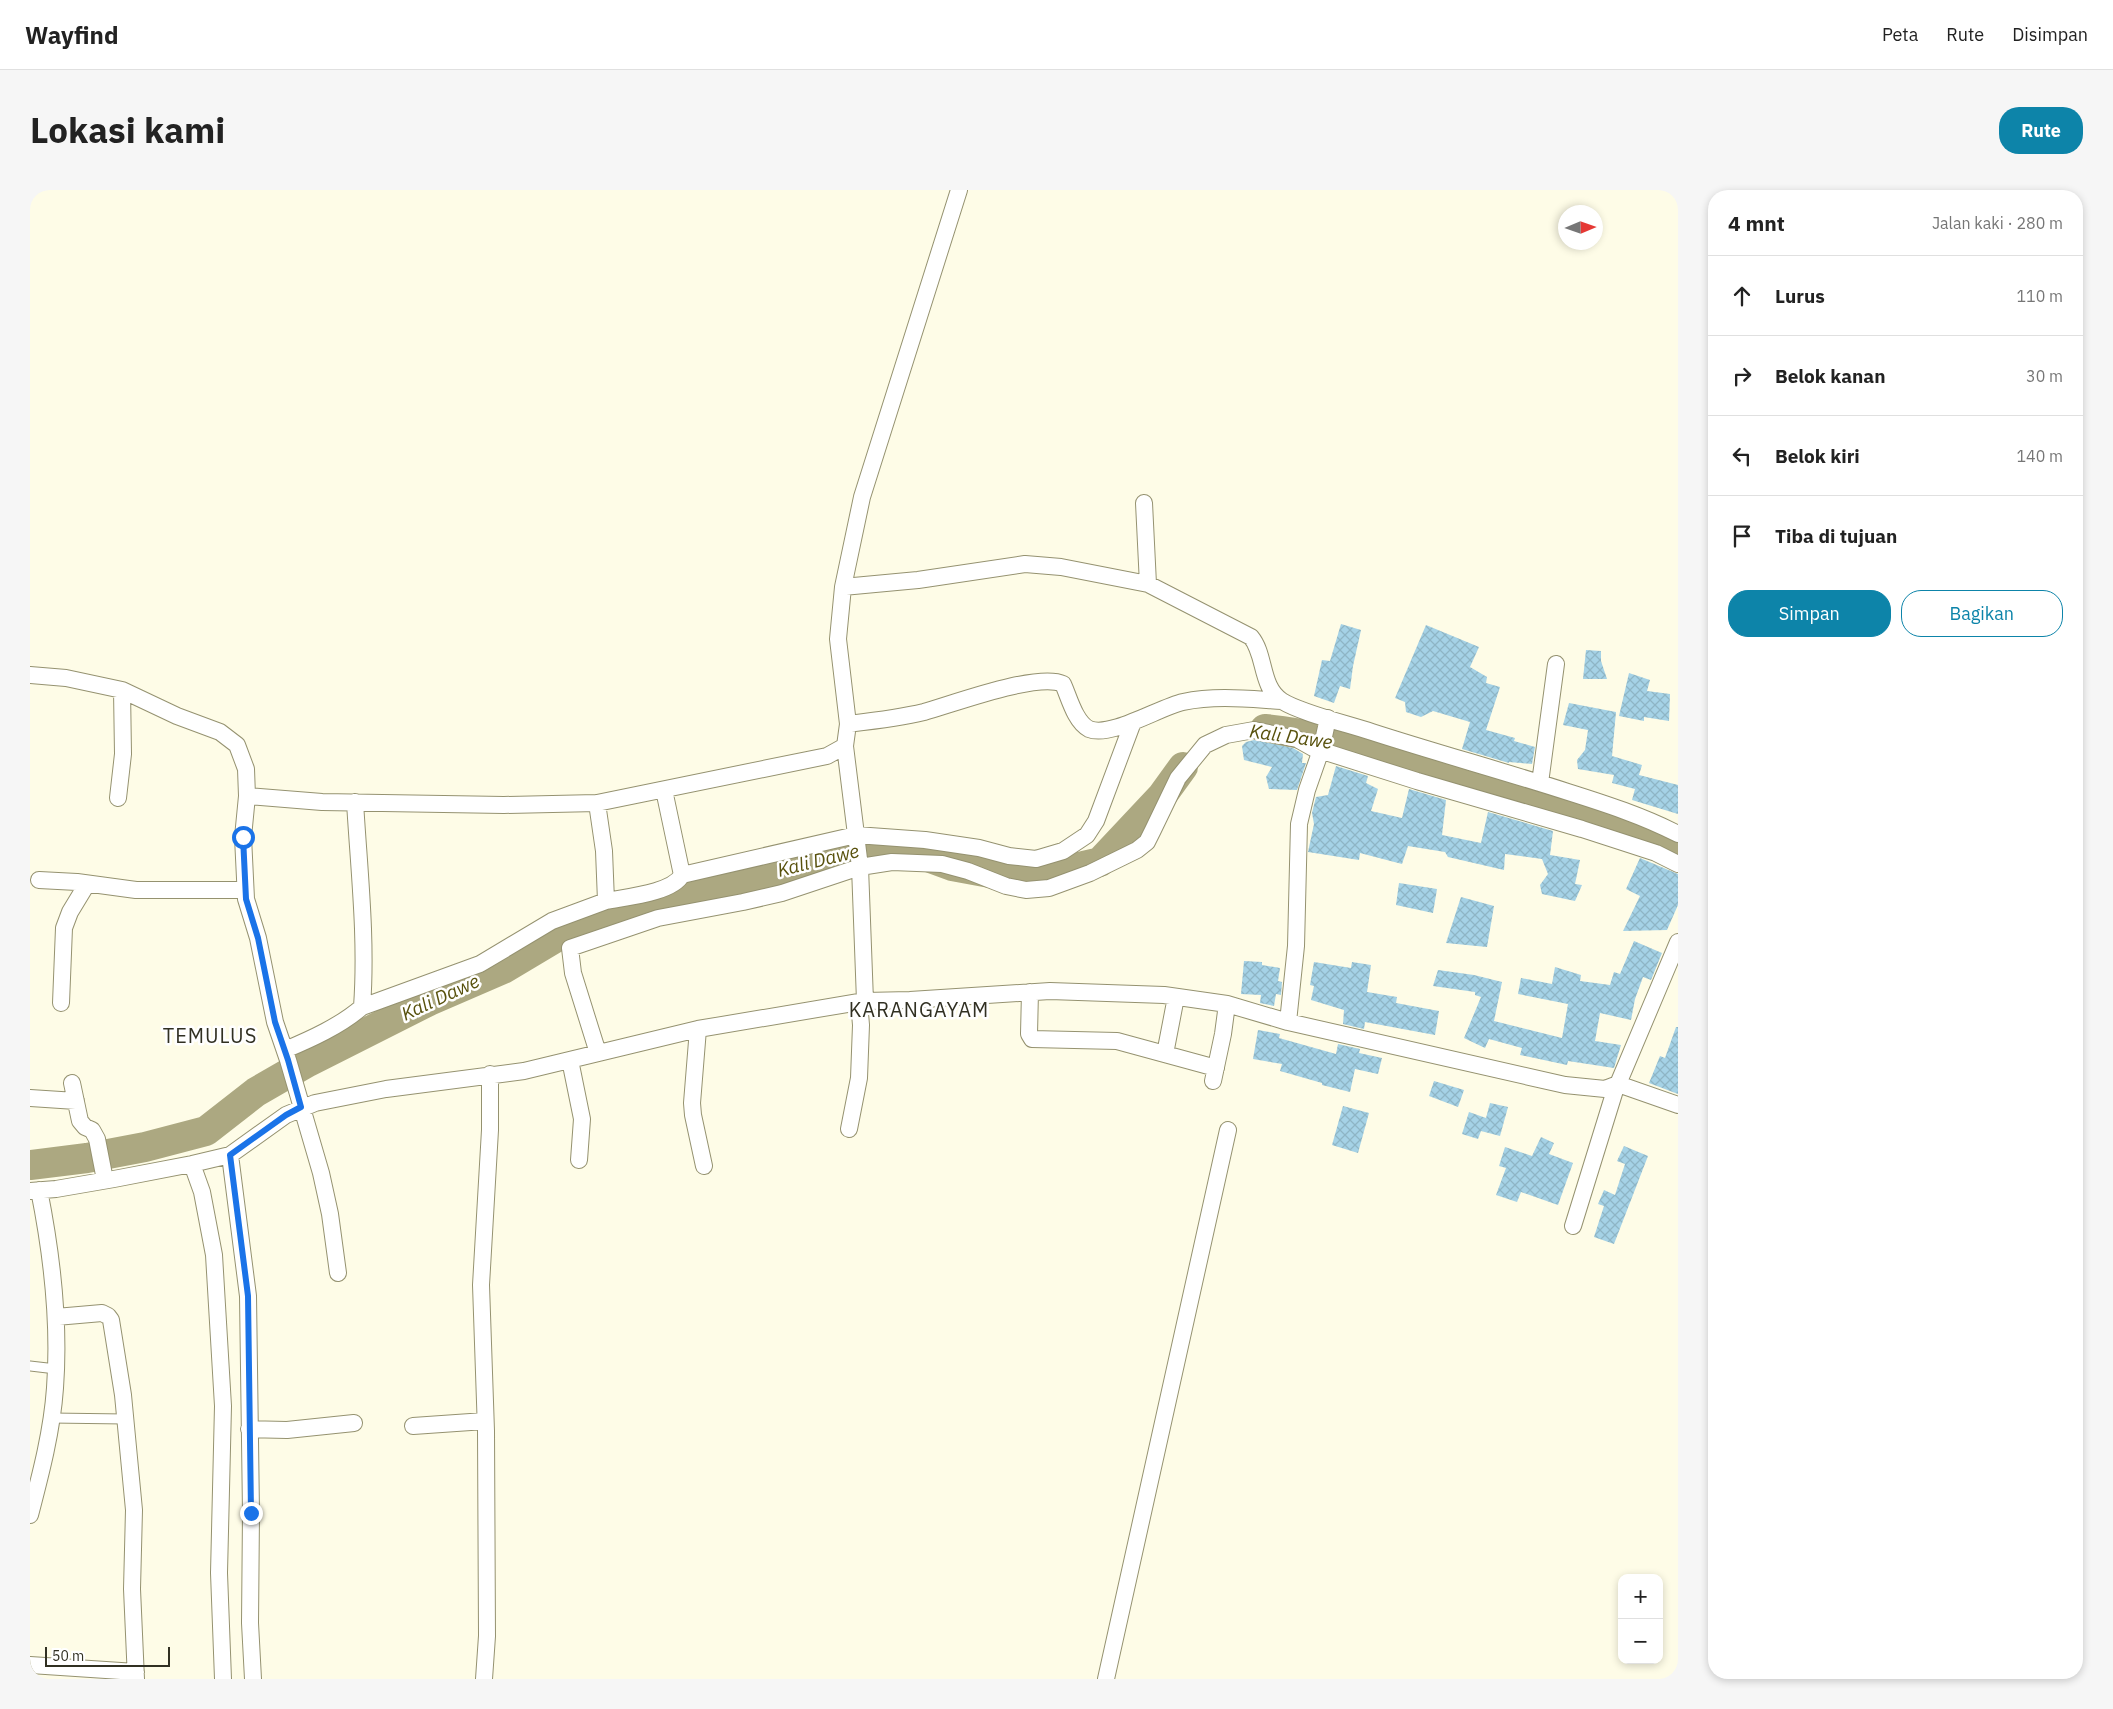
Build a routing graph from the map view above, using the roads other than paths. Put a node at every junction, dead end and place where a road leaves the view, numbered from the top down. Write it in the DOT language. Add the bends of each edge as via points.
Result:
graph roads {
  1 [pos="960,190"];
  2 [pos="1144,503"];
  3 [pos="1148,584"];
  4 [pos="843,587"];
  5 [pos="1556,664"];
  6 [pos="30,675"];
  7 [pos="122,690"];
  8 [pos="1282,701"];
  9 [pos="1133,722"];
  10 [pos="848,724"];
  11 [pos="1325,735"];
  12 [pos="845,746"];
  13 [pos="1540,783"];
  14 [pos="664,790"];
  15 [pos="247,796"];
  16 [pos="118,798"];
  17 [pos="356,802"];
  18 [pos="597,803"];
  19 [pos="1678,834"];
  20 [pos="857,837"];
  21 [pos="859,862"];
  22 [pos="1678,864"];
  23 [pos="682,875"];
  24 [pos="39,880"];
  25 [pos="87,884"];
  26 [pos="245,890"];
  27 [pos="606,901"];
  28 [pos="1678,942"];
  29 [pos="1030,992"];
  30 [pos="1176,997"];
  31 [pos="862,1002"];
  32 [pos="61,1003"];
  33 [pos="1227,1004"];
  34 [pos="362,1007"];
  35 [pos="1288,1022"];
  36 [pos="698,1029"];
  37 [pos="598,1053"];
  38 [pos="1165,1054"];
  39 [pos="287,1055"];
  40 [pos="570,1060"];
  41 [pos="490,1074"];
  42 [pos="72,1084"];
  43 [pos="1617,1086"];
  44 [pos="30,1098"];
  45 [pos="299,1099"];
  46 [pos="76,1101"];
  47 [pos="1678,1105"];
  48 [pos="849,1129"];
  49 [pos="1228,1130"];
  50 [pos="230,1155"];
  51 [pos="579,1160"];
  52 [pos="192,1164"];
  53 [pos="704,1166"];
  54 [pos="105,1180"];
  55 [pos="35,1190"];
  56 [pos="1573,1226"];
  57 [pos="338,1273"];
  58 [pos="56,1317"];
  59 [pos="30,1366"];
  60 [pos="56,1368"];
  61 [pos="51,1418"];
  62 [pos="125,1419"];
  63 [pos="485,1421"];
  64 [pos="354,1423"];
  65 [pos="413,1426"];
  66 [pos="250,1430"];
  67 [pos="30,1515"];
  68 [pos="30,1665"];
  69 [pos="136,1675"];
  70 [pos="224,1679"];
  71 [pos="252,1679"];
  72 [pos="484,1679"];
  73 [pos="1106,1679"];
  1 -- 4 [label="street" via="862,497"];
  2 -- 3 [label="street"];
  3 -- 4 [label="street" via="1062,567 1025,564"];
  3 -- 8 [label="street" via="1251,637 1260,653 1269,686"];
  4 -- 10 [label="street" via="838,639"];
  5 -- 13 [label="street"];
  6 -- 7 [label="street" via="66,678"];
  7 -- 15 [label="street" via="220,732 237,745 246,769"];
  7 -- 16 [label="street" via="123,754"];
  8 -- 9 [label="street" via="1226,697 1182,702"];
  8 -- 11 [label="street"];
  9 -- 10 [label="street" via="1091,730 1077,717 1062,684 1055,680 965,698 910,715"];
  9 -- 20 [label="street" via="1096,821 1087,835 1063,851 1036,859 925,840"];
  10 -- 12 [label="street"];
  11 -- 13 [label="street"];
  11 -- 21 [label="street" via="1297,739 1254,730 1226,735 1205,745 1178,778 1147,842 1090,874 1049,888 1026,890 1006,886 942,864"];
  11 -- 22 [label="street" via="1417,781 1582,829 1656,853"];
  11 -- 35 [label="street" via="1306,790 1299,824 1296,946"];
  12 -- 14 [label="street" via="827,756"];
  12 -- 20 [label="street"];
  13 -- 19 [label="street" via="1652,821"];
  14 -- 18 [label="street"];
  14 -- 23 [label="street"];
  15 -- 17 [label="street"];
  15 -- 26 [label="street" via="243,837"];
  17 -- 18 [label="street"];
  17 -- 34 [label="street" via="364,985"];
  18 -- 27 [label="street" via="604,851"];
  20 -- 21 [label="street"];
  20 -- 23 [label="street"];
  21 -- 31 [label="street"];
  21 -- 37 [label="street" via="782,892 658,918 570,948 573,973"];
  23 -- 27 [label="street" via="674,884 645,894"];
  24 -- 25 [label="street"];
  25 -- 26 [label="street" via="136,890"];
  25 -- 32 [label="street" via="64,928"];
  26 -- 39 [label="street" via="275,1022"];
  27 -- 34 [label="street" via="552,921 480,964"];
  28 -- 43 [label="street"];
  29 -- 30 [label="street"];
  29 -- 31 [label="street"];
  29 -- 38 [label="street" via="1029,1034 1032,1039 1117,1041"];
  30 -- 33 [label="street"];
  30 -- 38 [label="street"];
  31 -- 36 [label="street"];
  31 -- 48 [label="street" via="859,1078"];
  33 -- 35 [label="street"];
  33 -- 38 [label="street" via="1214,1074"];
  34 -- 39 [label="street"];
  35 -- 43 [label="street" via="1566,1084 1592,1089"];
  36 -- 37 [label="street"];
  36 -- 53 [label="street" via="692,1103"];
  37 -- 40 [label="street"];
  39 -- 45 [label="street"];
  40 -- 41 [label="street" via="524,1071"];
  40 -- 51 [label="street" via="582,1119"];
  41 -- 45 [label="street"];
  41 -- 63 [label="street" via="481,1285"];
  42 -- 46 [label="street"];
  43 -- 47 [label="street"];
  43 -- 56 [label="street"];
  44 -- 46 [label="street"];
  45 -- 50 [label="street" via="286,1115"];
  45 -- 57 [label="street" via="321,1173"];
  46 -- 54 [label="street" via="80,1121 92,1130 97,1139"];
  49 -- 73 [label="street"];
  50 -- 52 [label="street"];
  50 -- 66 [label="street" via="248,1296"];
  52 -- 54 [label="street"];
  52 -- 70 [label="street" via="202,1192 214,1255 223,1406 219,1573"];
  54 -- 55 [label="street"];
  55 -- 58 [label="street" via="50,1246"];
  58 -- 60 [label="street"];
  58 -- 62 [label="street" via="102,1313 108,1316 114,1332"];
  59 -- 60 [label="lane"];
  60 -- 61 [label="street"];
  61 -- 62 [label="lane"];
  61 -- 67 [label="street" via="45,1459"];
  62 -- 69 [label="street" via="134,1510 132,1589"];
  63 -- 65 [label="street"];
  63 -- 72 [label="street" via="487,1636"];
  64 -- 66 [label="street" via="288,1430"];
  66 -- 71 [label="street"];
  68 -- 69 [label="street"];
}
